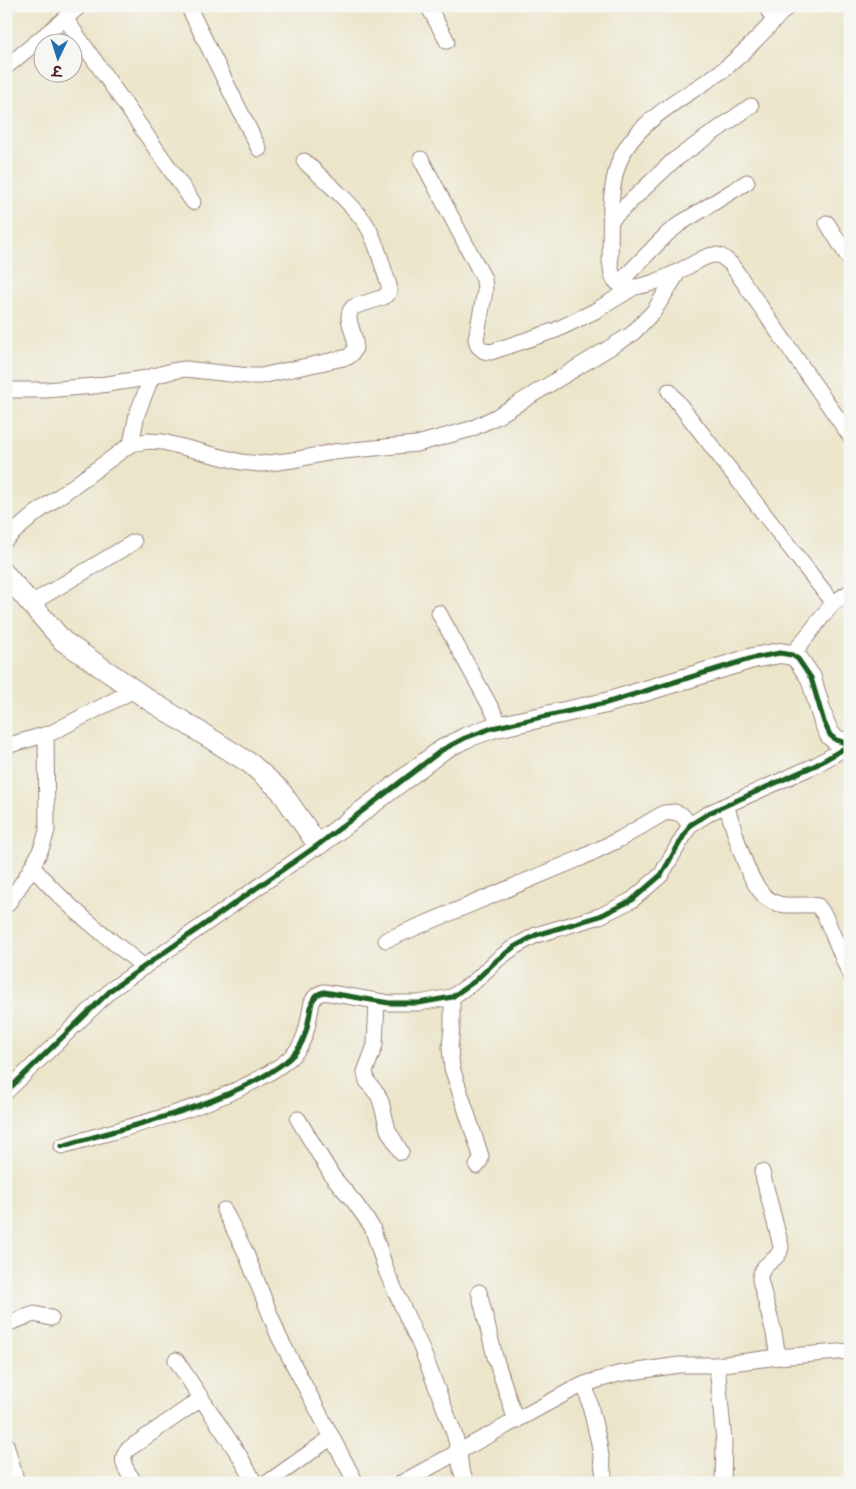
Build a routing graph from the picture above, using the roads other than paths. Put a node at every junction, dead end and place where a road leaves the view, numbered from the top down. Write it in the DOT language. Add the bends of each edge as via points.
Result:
graph roads {
  1 [pos="80,6"];
  2 [pos="188,6"];
  3 [pos="428,6"];
  4 [pos="766,6"];
  5 [pos="788,6"];
  6 [pos="65,18"];
  7 [pos="774,21"];
  8 [pos="447,41"];
  9 [pos="6,66"];
  10 [pos="751,106"];
  11 [pos="259,149"];
  12 [pos="421,159"];
  13 [pos="304,160"];
  14 [pos="747,182"];
  15 [pos="193,202"];
  16 [pos="612,218"];
  17 [pos="827,223"];
  18 [pos="850,260"];
  19 [pos="679,271"];
  20 [pos="626,286"];
  21 [pos="152,376"];
  22 [pos="6,390"];
  23 [pos="669,391"];
  24 [pos="850,436"];
  25 [pos="131,444"];
  26 [pos="6,539"];
  27 [pos="134,542"];
  28 [pos="6,575"];
  29 [pos="850,592"];
  30 [pos="833,603"];
  31 [pos="30,604"];
  32 [pos="439,613"];
  33 [pos="792,655"];
  34 [pos="134,690"];
  35 [pos="500,726"];
  36 [pos="46,735"];
  37 [pos="850,744"];
  38 [pos="6,746"];
  39 [pos="726,805"];
  40 [pos="690,825"];
  41 [pos="318,845"];
  42 [pos="32,866"];
  43 [pos="6,906"];
  44 [pos="386,940"];
  45 [pos="144,967"];
  46 [pos="850,975"];
  47 [pos="452,997"];
  48 [pos="377,1001"];
  49 [pos="6,1092"];
  50 [pos="298,1119"];
  51 [pos="62,1146"];
  52 [pos="401,1152"];
  53 [pos="477,1166"];
  54 [pos="762,1172"];
  55 [pos="224,1210"];
  56 [pos="480,1292"];
  57 [pos="51,1318"];
  58 [pos="6,1324"];
  59 [pos="850,1351"];
  60 [pos="778,1357"];
  61 [pos="176,1360"];
  62 [pos="717,1365"];
  63 [pos="584,1384"];
  64 [pos="202,1398"];
  65 [pos="516,1421"];
  66 [pos="332,1437"];
  67 [pos="6,1444"];
  68 [pos="459,1452"];
  69 [pos="18,1483"];
  70 [pos="135,1483"];
  71 [pos="255,1483"];
  72 [pos="266,1483"];
  73 [pos="356,1483"];
  74 [pos="401,1483"];
  75 [pos="467,1483"];
  76 [pos="605,1483"];
  77 [pos="723,1483"];
  1 -- 6 [label="street"];
  2 -- 11 [label="street"];
  3 -- 8 [label="street"];
  4 -- 7 [label="street"];
  5 -- 7 [label="street"];
  6 -- 9 [label="street"];
  6 -- 15 [label="street"];
  7 -- 16 [label="street" via="724,69 646,124 627,145 613,188"];
  10 -- 16 [label="street" via="673,161"];
  12 -- 20 [label="street" via="484,279 485,291 476,339 484,351 491,352 556,330 595,311"];
  13 -- 21 [label="street" via="367,225 389,285 389,292 384,297 350,310 356,346 354,354 348,358 261,376 185,369"];
  14 -- 20 [label="street" via="668,233"];
  16 -- 20 [label="street" via="610,260 614,279"];
  17 -- 18 [label="street"];
  19 -- 20 [label="street" via="643,286"];
  19 -- 24 [label="street" via="716,254 731,264"];
  19 -- 25 [label="street" via="654,311 632,334 472,429 417,444 333,452 261,464 163,442"];
  21 -- 22 [label="street" via="74,388"];
  21 -- 25 [label="street"];
  23 -- 30 [label="street"];
  25 -- 26 [label="street"];
  27 -- 31 [label="street"];
  28 -- 31 [label="street"];
  29 -- 30 [label="street"];
  30 -- 33 [label="street"];
  31 -- 34 [label="street" via="63,641"];
  32 -- 35 [label="street"];
  33 -- 35 [label="street" via="780,653 753,658 606,703"];
  33 -- 37 [label="street" via="811,678 830,735"];
  34 -- 36 [label="street"];
  34 -- 41 [label="street" via="251,764 280,790"];
  35 -- 41 [label="street" via="442,750"];
  36 -- 38 [label="street"];
  36 -- 42 [label="street" via="47,830 45,842"];
  37 -- 39 [label="street" via="816,765"];
  39 -- 40 [label="street"];
  39 -- 46 [label="street" via="758,888 768,899 780,904 818,906"];
  40 -- 44 [label="street" via="682,815 664,813 581,858"];
  40 -- 47 [label="street" via="661,875 632,900 600,916 536,935 514,947"];
  41 -- 45 [label="street"];
  42 -- 43 [label="street"];
  42 -- 45 [label="street" via="70,906"];
  45 -- 49 [label="street" via="112,989"];
  47 -- 48 [label="street" via="419,1003"];
  47 -- 53 [label="street" via="452,1068 481,1156"];
  48 -- 51 [label="street" via="319,993 312,1002 298,1050 263,1076 221,1097"];
  48 -- 52 [label="street" via="375,1045 365,1072 378,1095 388,1130"];
  50 -- 68 [label="street" via="333,1177 372,1227 387,1273 421,1348"];
  54 -- 60 [label="street" via="781,1246 778,1256 760,1272"];
  55 -- 66 [label="street" via="245,1251 279,1337"];
  56 -- 65 [label="street" via="495,1357"];
  57 -- 58 [label="street" via="29,1315"];
  59 -- 60 [label="street"];
  60 -- 62 [label="street"];
  61 -- 64 [label="street"];
  62 -- 63 [label="street" via="618,1374"];
  62 -- 77 [label="street" via="724,1442"];
  63 -- 65 [label="street"];
  63 -- 76 [label="street"];
  64 -- 70 [label="street" via="126,1450 122,1462"];
  64 -- 71 [label="street"];
  65 -- 68 [label="street"];
  66 -- 72 [label="street"];
  66 -- 73 [label="street"];
  67 -- 69 [label="street"];
  68 -- 74 [label="street"];
  68 -- 75 [label="street" via="461,1470"];
}
